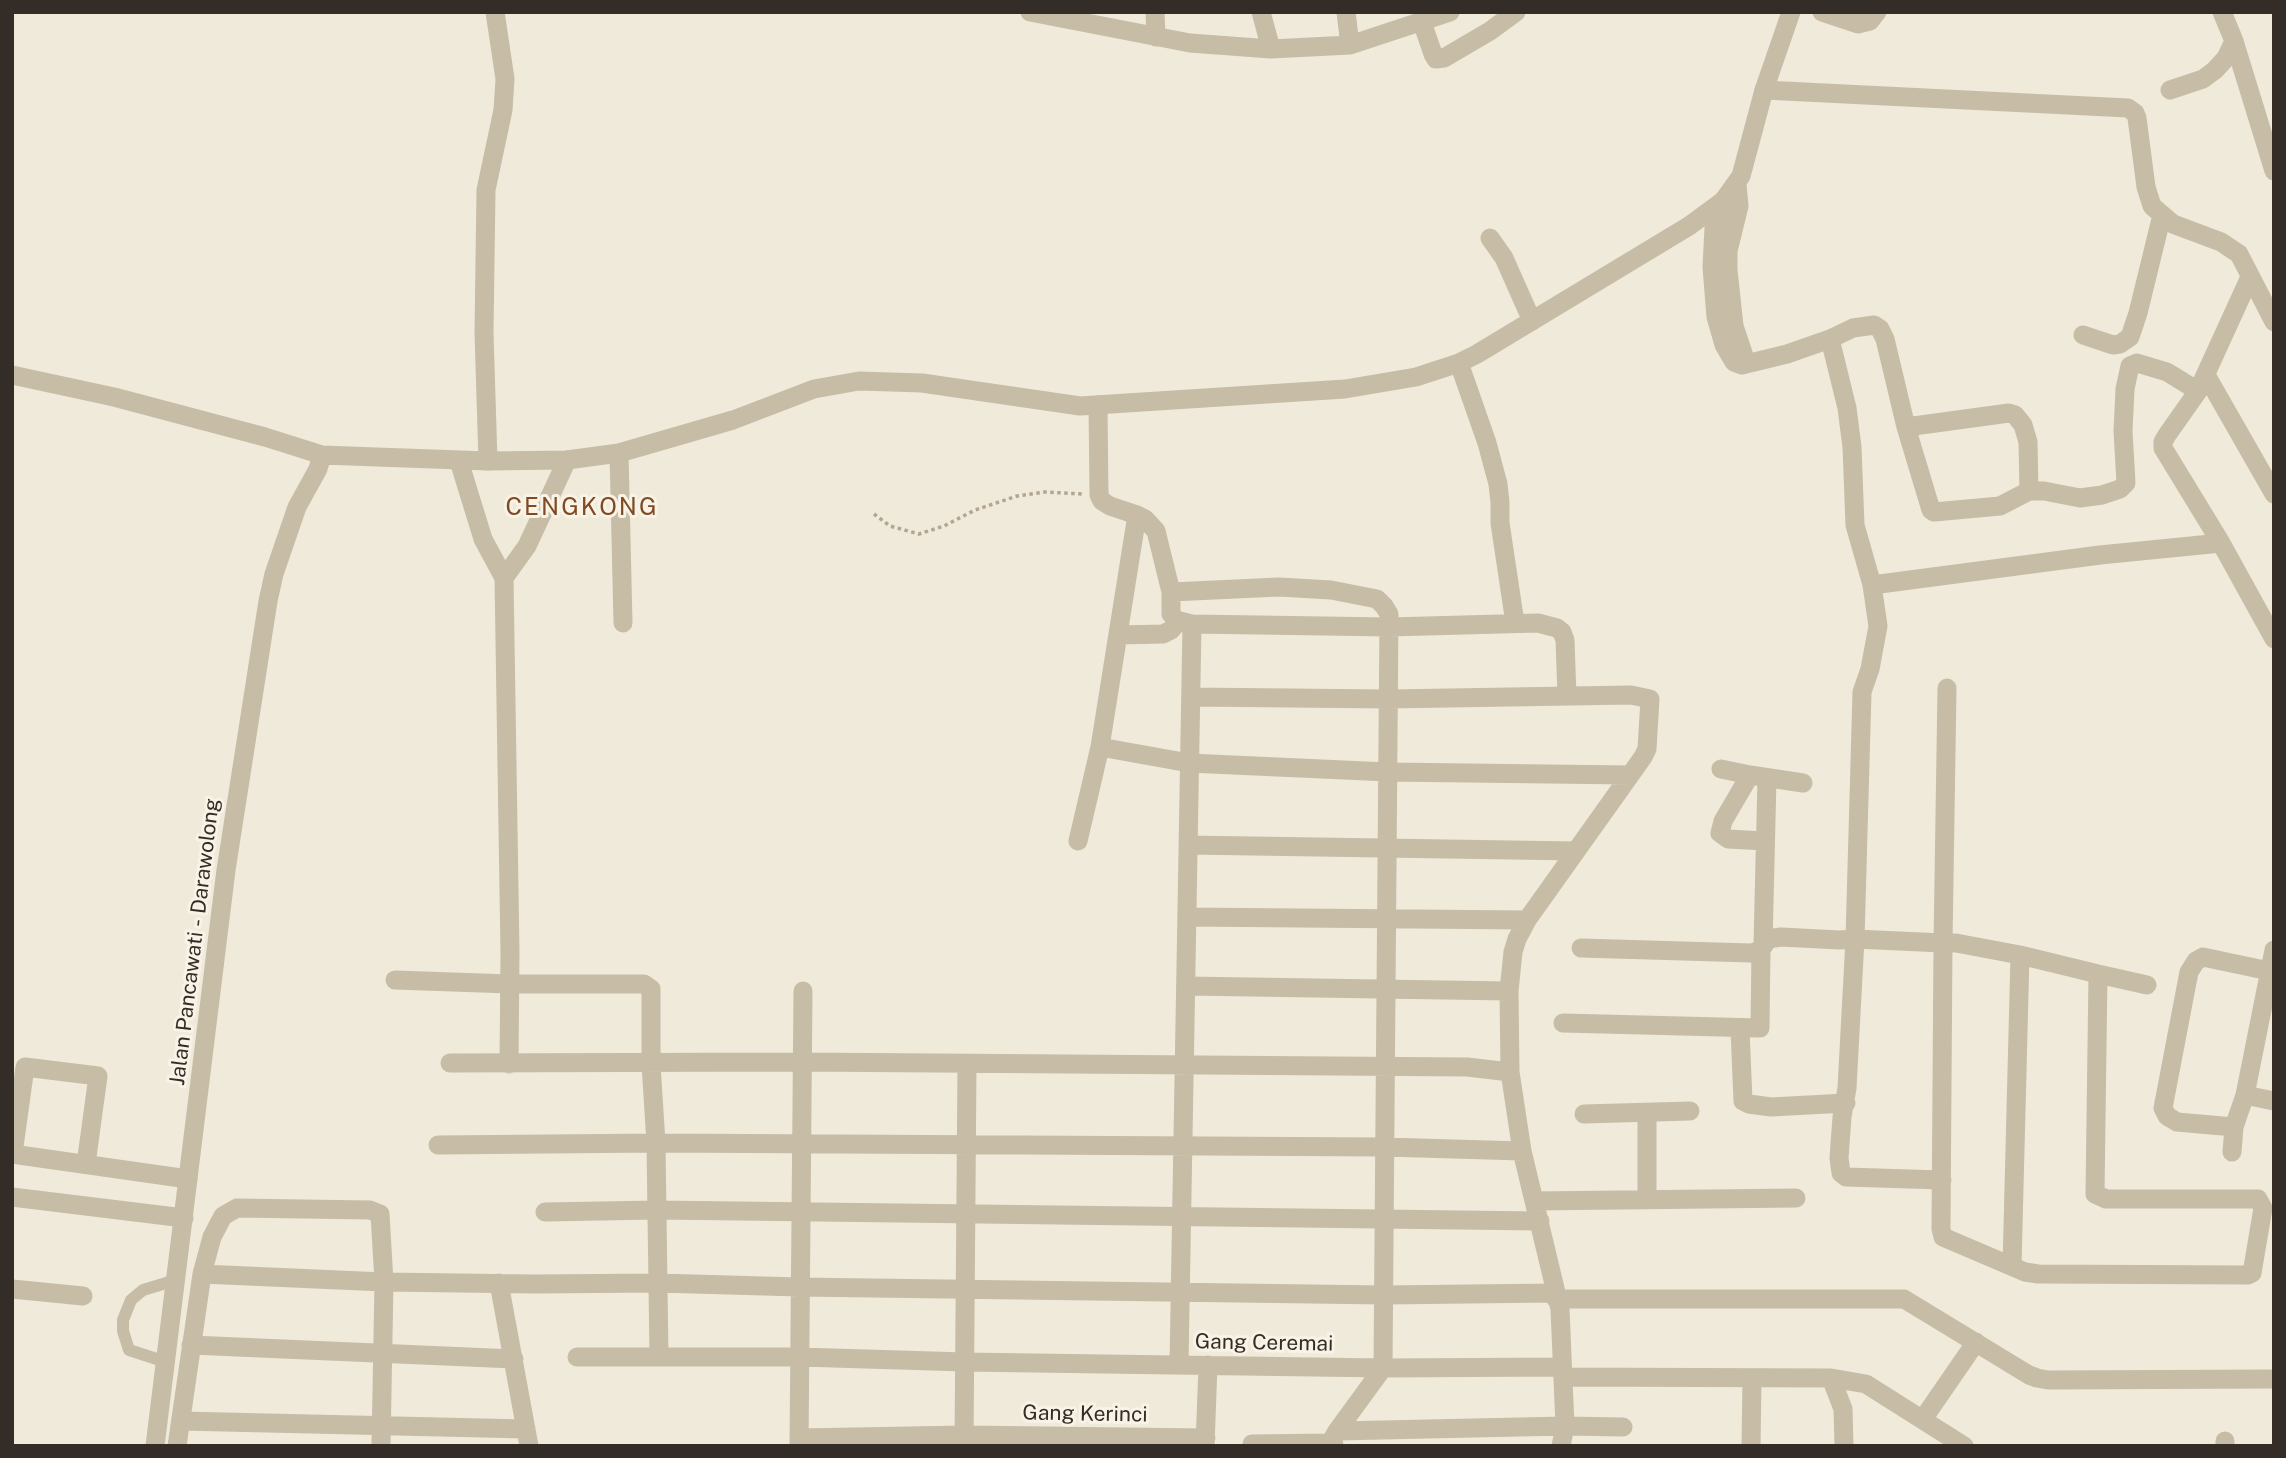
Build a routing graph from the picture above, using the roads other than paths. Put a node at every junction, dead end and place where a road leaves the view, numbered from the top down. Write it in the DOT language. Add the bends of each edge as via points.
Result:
graph roads {
  1 [pos="495,12"];
  2 [pos="1030,12"];
  3 [pos="1155,12"];
  4 [pos="1261,12"];
  5 [pos="1346,12"];
  6 [pos="1450,12"];
  7 [pos="1516,12"];
  8 [pos="1791,12"];
  9 [pos="1822,12"];
  10 [pos="1877,12"];
  11 [pos="2222,12"];
  12 [pos="1081,17"];
  13 [pos="1414,20"];
  14 [pos="1156,37"];
  15 [pos="2234,41"];
  16 [pos="1350,45"];
  17 [pos="1271,49"];
  18 [pos="1764,90"];
  19 [pos="2171,90"];
  20 [pos="2274,171"];
  21 [pos="1737,184"];
  22 [pos="1723,201"];
  23 [pos="2162,215"];
  24 [pos="1490,238"];
  25 [pos="2261,289"];
  26 [pos="1722,295"];
  27 [pos="1532,321"];
  28 [pos="2274,322"];
  29 [pos="2083,335"];
  30 [pos="1830,339"];
  31 [pos="2125,342"];
  32 [pos="1459,363"];
  33 [pos="2137,363"];
  34 [pos="12,375"];
  35 [pos="2202,383"];
  36 [pos="1098,405"];
  37 [pos="1906,426"];
  38 [pos="619,453"];
  39 [pos="322,455"];
  40 [pos="567,460"];
  41 [pos="458,461"];
  42 [pos="488,461"];
  43 [pos="2029,491"];
  44 [pos="2274,494"];
  45 [pos="1137,515"];
  46 [pos="2221,543"];
  47 [pos="504,578"];
  48 [pos="1872,585"];
  49 [pos="1171,592"];
  50 [pos="1515,622"];
  51 [pos="624,623"];
  52 [pos="1186,623"];
  53 [pos="1389,627"];
  54 [pos="1118,635"];
  55 [pos="2274,639"];
  56 [pos="1947,688"];
  57 [pos="1567,696"];
  58 [pos="1191,697"];
  59 [pos="1389,699"];
  60 [pos="1100,747"];
  61 [pos="1189,762"];
  62 [pos="1721,769"];
  63 [pos="1388,772"];
  64 [pos="1630,775"];
  65 [pos="1758,777"];
  66 [pos="1803,783"];
  67 [pos="1078,841"];
  68 [pos="1765,841"];
  69 [pos="1188,845"];
  70 [pos="1388,847"];
  71 [pos="1576,851"];
  72 [pos="1187,917"];
  73 [pos="1387,918"];
  74 [pos="1527,920"];
  75 [pos="1855,939"];
  76 [pos="1943,943"];
  77 [pos="1762,947"];
  78 [pos="1581,948"];
  79 [pos="2274,950"];
  80 [pos="2020,955"];
  81 [pos="2269,971"];
  82 [pos="2098,974"];
  83 [pos="395,980"];
  84 [pos="510,984"];
  85 [pos="2147,985"];
  86 [pos="1186,986"];
  87 [pos="1386,988"];
  88 [pos="803,991"];
  89 [pos="1509,991"];
  90 [pos="1563,1023"];
  91 [pos="1740,1029"];
  92 [pos="802,1062"];
  93 [pos="450,1063"];
  94 [pos="509,1064"];
  95 [pos="651,1064"];
  96 [pos="967,1065"];
  97 [pos="1185,1065"];
  98 [pos="1385,1067"];
  99 [pos="1510,1072"];
  100 [pos="2245,1096"];
  101 [pos="2274,1101"];
  102 [pos="1846,1102"];
  103 [pos="1690,1111"];
  104 [pos="1647,1113"];
  105 [pos="1584,1114"];
  106 [pos="2234,1127"];
  107 [pos="656,1143"];
  108 [pos="802,1144"];
  109 [pos="438,1145"];
  110 [pos="967,1146"];
  111 [pos="1183,1146"];
  112 [pos="1385,1147"];
  113 [pos="1522,1151"];
  114 [pos="2232,1152"];
  115 [pos="13,1154"];
  116 [pos="86,1164"];
  117 [pos="188,1179"];
  118 [pos="1942,1180"];
  119 [pos="12,1197"];
  120 [pos="1796,1198"];
  121 [pos="1647,1200"];
  122 [pos="1534,1201"];
  123 [pos="657,1210"];
  124 [pos="545,1212"];
  125 [pos="800,1213"];
  126 [pos="966,1215"];
  127 [pos="1182,1217"];
  128 [pos="184,1218"];
  129 [pos="1384,1220"];
  130 [pos="1540,1221"];
  131 [pos="2012,1266"];
  132 [pos="202,1274"];
  133 [pos="176,1280"];
  134 [pos="384,1282"];
  135 [pos="508,1283"];
  136 [pos="658,1283"];
  137 [pos="799,1287"];
  138 [pos="12,1289"];
  139 [pos="965,1289"];
  140 [pos="1181,1292"];
  141 [pos="1384,1295"];
  142 [pos="83,1296"];
  143 [pos="1555,1296"];
  144 [pos="1976,1342"];
  145 [pos="191,1345"];
  146 [pos="382,1355"];
  147 [pos="577,1357"];
  148 [pos="659,1357"];
  149 [pos="800,1357"];
  150 [pos="514,1359"];
  151 [pos="166,1362"];
  152 [pos="965,1362"];
  153 [pos="1180,1365"];
  154 [pos="1208,1366"];
  155 [pos="1383,1368"];
  156 [pos="1562,1372"];
  157 [pos="1752,1378"];
  158 [pos="1831,1378"];
  159 [pos="2274,1378"];
  160 [pos="1923,1419"];
  161 [pos="181,1421"];
  162 [pos="383,1426"];
  163 [pos="1565,1426"];
  164 [pos="1623,1427"];
  165 [pos="527,1438"];
  166 [pos="964,1440"];
  167 [pos="1335,1440"];
  168 [pos="799,1442"];
  169 [pos="1205,1442"];
  170 [pos="1252,1444"];
  171 [pos="155,1446"];
  172 [pos="177,1446"];
  173 [pos="381,1446"];
  174 [pos="1561,1446"];
  175 [pos="1751,1446"];
  176 [pos="1844,1446"];
  177 [pos="1964,1446"];
  1 -- 42 [label="street" via="505,79 486,190"];
  2 -- 12 [label="street"];
  3 -- 14 [label="street"];
  4 -- 17 [label="street"];
  5 -- 16 [label="street"];
  6 -- 13 [label="street"];
  7 -- 13 [label="street" via="1436,59"];
  8 -- 18 [label="street"];
  9 -- 10 [label="street" via="1858,24 1870,21"];
  11 -- 15 [label="street"];
  12 -- 14 [label="street"];
  13 -- 16 [label="street"];
  14 -- 17 [label="street"];
  15 -- 19 [label="street" via="2215,70"];
  15 -- 20 [label="street"];
  16 -- 17 [label="street"];
  18 -- 21 [label="street"];
  18 -- 23 [label="street" via="2128,108 2137,118 2148,201"];
  21 -- 22 [label="street"];
  21 -- 26 [label="street" via="1739,206"];
  22 -- 26 [label="street" via="1714,228 1712,267"];
  22 -- 27 [label="street"];
  23 -- 25 [label="street" via="2173,224 2230,246"];
  23 -- 31 [label="street" via="2138,313"];
  24 -- 27 [label="street"];
  25 -- 28 [label="street"];
  25 -- 35 [label="street"];
  26 -- 30 [label="street" via="1744,356 1742,365"];
  27 -- 32 [label="street"];
  29 -- 31 [label="street" via="2113,345"];
  30 -- 37 [label="street" via="1863,325 1880,329"];
  30 -- 48 [label="street" via="1852,447 1855,525"];
  31 -- 33 [label="street"];
  32 -- 36 [label="street" via="1416,377 1345,389"];
  32 -- 50 [label="street" via="1498,484"];
  33 -- 35 [label="street"];
  33 -- 43 [label="street" via="2130,366 2125,389 2126,483 2102,495 2080,498"];
  34 -- 39 [label="street" via="114,397"];
  35 -- 44 [label="street"];
  35 -- 46 [label="street" via="2163,448"];
  36 -- 38 [label="street" via="922,383 859,381 814,389 733,420"];
  36 -- 45 [label="street" via="1099,495 1110,506"];
  37 -- 43 [label="street" via="2015,415 2028,442"];
  37 -- 43 [label="street" via="1934,512 2000,506"];
  38 -- 40 [label="street"];
  38 -- 51 [label="street"];
  39 -- 41 [label="street"];
  39 -- 117 [label="street, Jalan Pancawati - Darawolong" via="297,507 268,601 226,870"];
  40 -- 42 [label="street"];
  40 -- 47 [label="street" via="527,546"];
  41 -- 42 [label="street"];
  41 -- 47 [label="street" via="483,539"];
  45 -- 49 [label="street" via="1156,531"];
  45 -- 54 [label="street"];
  46 -- 48 [label="street"];
  46 -- 55 [label="street"];
  47 -- 84 [label="street"];
  48 -- 75 [label="street" via="1878,626 1862,691"];
  49 -- 52 [label="street" via="1171,614"];
  49 -- 53 [label="street" via="1279,587 1341,592 1377,599 1389,614"];
  50 -- 53 [label="street"];
  50 -- 57 [label="street" via="1538,623 1562,632"];
  52 -- 53 [label="street"];
  52 -- 54 [label="street" via="1163,634"];
  52 -- 58 [label="street"];
  53 -- 59 [label="street"];
  54 -- 60 [label="street"];
  56 -- 76 [label="street"];
  57 -- 59 [label="street"];
  57 -- 64 [label="street" via="1650,699 1647,749"];
  58 -- 59 [label="street"];
  58 -- 61 [label="street"];
  59 -- 63 [label="street"];
  60 -- 61 [label="street"];
  60 -- 67 [label="street"];
  61 -- 63 [label="street"];
  61 -- 69 [label="street"];
  62 -- 65 [label="street"];
  63 -- 64 [label="street"];
  63 -- 70 [label="street"];
  64 -- 71 [label="street"];
  65 -- 66 [label="street"];
  65 -- 68 [label="street"];
  65 -- 68 [label="street" via="1723,821 1720,833 1728,839"];
  68 -- 77 [label="street"];
  69 -- 70 [label="street"];
  69 -- 72 [label="street"];
  70 -- 71 [label="street"];
  70 -- 73 [label="street"];
  71 -- 74 [label="street"];
  72 -- 73 [label="street"];
  72 -- 86 [label="street"];
  73 -- 74 [label="street"];
  73 -- 87 [label="street"];
  74 -- 89 [label="street" via="1513,952"];
  75 -- 76 [label="street"];
  75 -- 77 [label="street" via="1781,937 1768,939"];
  75 -- 102 [label="street"];
  76 -- 80 [label="street"];
  76 -- 118 [label="street"];
  77 -- 78 [label="street" via="1751,953"];
  77 -- 91 [label="street" via="1760,1028"];
  79 -- 81 [label="street"];
  80 -- 82 [label="street"];
  80 -- 131 [label="street"];
  81 -- 100 [label="street"];
  81 -- 106 [label="street" via="2203,957 2189,972 2163,1108 2177,1122"];
  82 -- 85 [label="street"];
  82 -- 131 [label="street" via="2095,1194 2106,1199 2258,1199 2263,1208 2254,1269 2248,1275 2038,1274"];
  83 -- 84 [label="street"];
  84 -- 94 [label="street"];
  84 -- 95 [label="street" via="648,986 653,995"];
  86 -- 87 [label="street"];
  86 -- 97 [label="street"];
  87 -- 89 [label="street"];
  87 -- 98 [label="street"];
  88 -- 92 [label="street"];
  89 -- 99 [label="street"];
  90 -- 91 [label="street"];
  91 -- 102 [label="street" via="1743,1101 1771,1107"];
  92 -- 95 [label="street"];
  92 -- 96 [label="street"];
  92 -- 108 [label="street"];
  93 -- 94 [label="street"];
  94 -- 95 [label="street"];
  95 -- 107 [label="street"];
  96 -- 97 [label="street"];
  96 -- 110 [label="street"];
  97 -- 98 [label="street"];
  97 -- 111 [label="street"];
  98 -- 99 [label="street"];
  98 -- 112 [label="street"];
  99 -- 113 [label="street"];
  100 -- 101 [label="street"];
  100 -- 106 [label="street"];
  102 -- 118 [label="street" via="1841,1173 1846,1177"];
  103 -- 104 [label="street"];
  104 -- 105 [label="street"];
  104 -- 121 [label="street"];
  106 -- 114 [label="street"];
  107 -- 108 [label="street"];
  107 -- 109 [label="street"];
  107 -- 123 [label="street"];
  108 -- 110 [label="street"];
  108 -- 125 [label="street"];
  110 -- 111 [label="street"];
  110 -- 126 [label="street"];
  111 -- 112 [label="street"];
  111 -- 127 [label="street"];
  112 -- 113 [label="street"];
  112 -- 129 [label="street"];
  113 -- 122 [label="street"];
  115 -- 116 [label="street"];
  115 -- 116 [label="street" via="25,1067 98,1076"];
  116 -- 117 [label="street"];
  117 -- 128 [label="street, Jalan Pancawati - Darawolong"];
  118 -- 131 [label="street" via="1943,1237"];
  119 -- 128 [label="street"];
  120 -- 121 [label="street"];
  121 -- 122 [label="street"];
  122 -- 130 [label="street"];
  123 -- 124 [label="street"];
  123 -- 125 [label="street"];
  123 -- 136 [label="street"];
  125 -- 126 [label="street"];
  125 -- 137 [label="street"];
  126 -- 127 [label="street"];
  126 -- 139 [label="street"];
  127 -- 129 [label="street"];
  127 -- 140 [label="street"];
  128 -- 133 [label="street, Jalan Pancawati - Darawolong"];
  129 -- 130 [label="street"];
  129 -- 141 [label="street"];
  130 -- 143 [label="street"];
  132 -- 134 [label="street"];
  132 -- 134 [label="street" via="212,1237 230,1210 370,1210 382,1217"];
  132 -- 145 [label="street"];
  133 -- 151 [label="street, Jalan Pancawati - Darawolong"];
  133 -- 151 [label="lane" via="143,1290 131,1300 123,1320 129,1350"];
  134 -- 135 [label="street"];
  134 -- 146 [label="street"];
  135 -- 136 [label="street"];
  135 -- 150 [label="street"];
  136 -- 137 [label="street"];
  136 -- 148 [label="street"];
  137 -- 139 [label="street"];
  137 -- 149 [label="street"];
  138 -- 142 [label="street"];
  139 -- 140 [label="street"];
  139 -- 152 [label="street"];
  140 -- 141 [label="street"];
  140 -- 153 [label="street"];
  141 -- 143 [label="street"];
  141 -- 155 [label="street"];
  143 -- 144 [label="street" via="1904,1299"];
  143 -- 156 [label="street" via="1562,1332"];
  144 -- 159 [label="street" via="2029,1375 2048,1380"];
  144 -- 160 [label="street"];
  145 -- 146 [label="street"];
  145 -- 161 [label="street"];
  146 -- 150 [label="street"];
  146 -- 162 [label="street"];
  147 -- 148 [label="street, Gang Ceremai"];
  148 -- 149 [label="street, Gang Ceremai"];
  149 -- 152 [label="street, Gang Ceremai"];
  149 -- 168 [label="street"];
  150 -- 165 [label="street"];
  151 -- 171 [label="street, Jalan Pancawati - Darawolong"];
  152 -- 153 [label="street, Gang Ceremai"];
  152 -- 166 [label="street"];
  153 -- 154 [label="street, Gang Ceremai"];
  154 -- 155 [label="street, Gang Ceremai"];
  154 -- 169 [label="street"];
  155 -- 156 [label="street, Gang Ceremai"];
  155 -- 167 [label="street"];
  156 -- 157 [label="street, Gang Ceremai"];
  156 -- 163 [label="street"];
  157 -- 158 [label="street, Gang Ceremai"];
  157 -- 175 [label="street"];
  158 -- 160 [label="street, Gang Ceremai" via="1866,1384"];
  158 -- 176 [label="street" via="1843,1409"];
  160 -- 177 [label="street, Gang Ceremai"];
  161 -- 162 [label="street"];
  161 -- 172 [label="street"];
  162 -- 165 [label="street"];
  162 -- 173 [label="street"];
  163 -- 164 [label="street"];
  163 -- 167 [label="street"];
  163 -- 174 [label="street"];
  166 -- 168 [label="street, Gang Kerinci"];
  166 -- 169 [label="street, Gang Kerinci"];
  167 -- 170 [label="street"];
}
